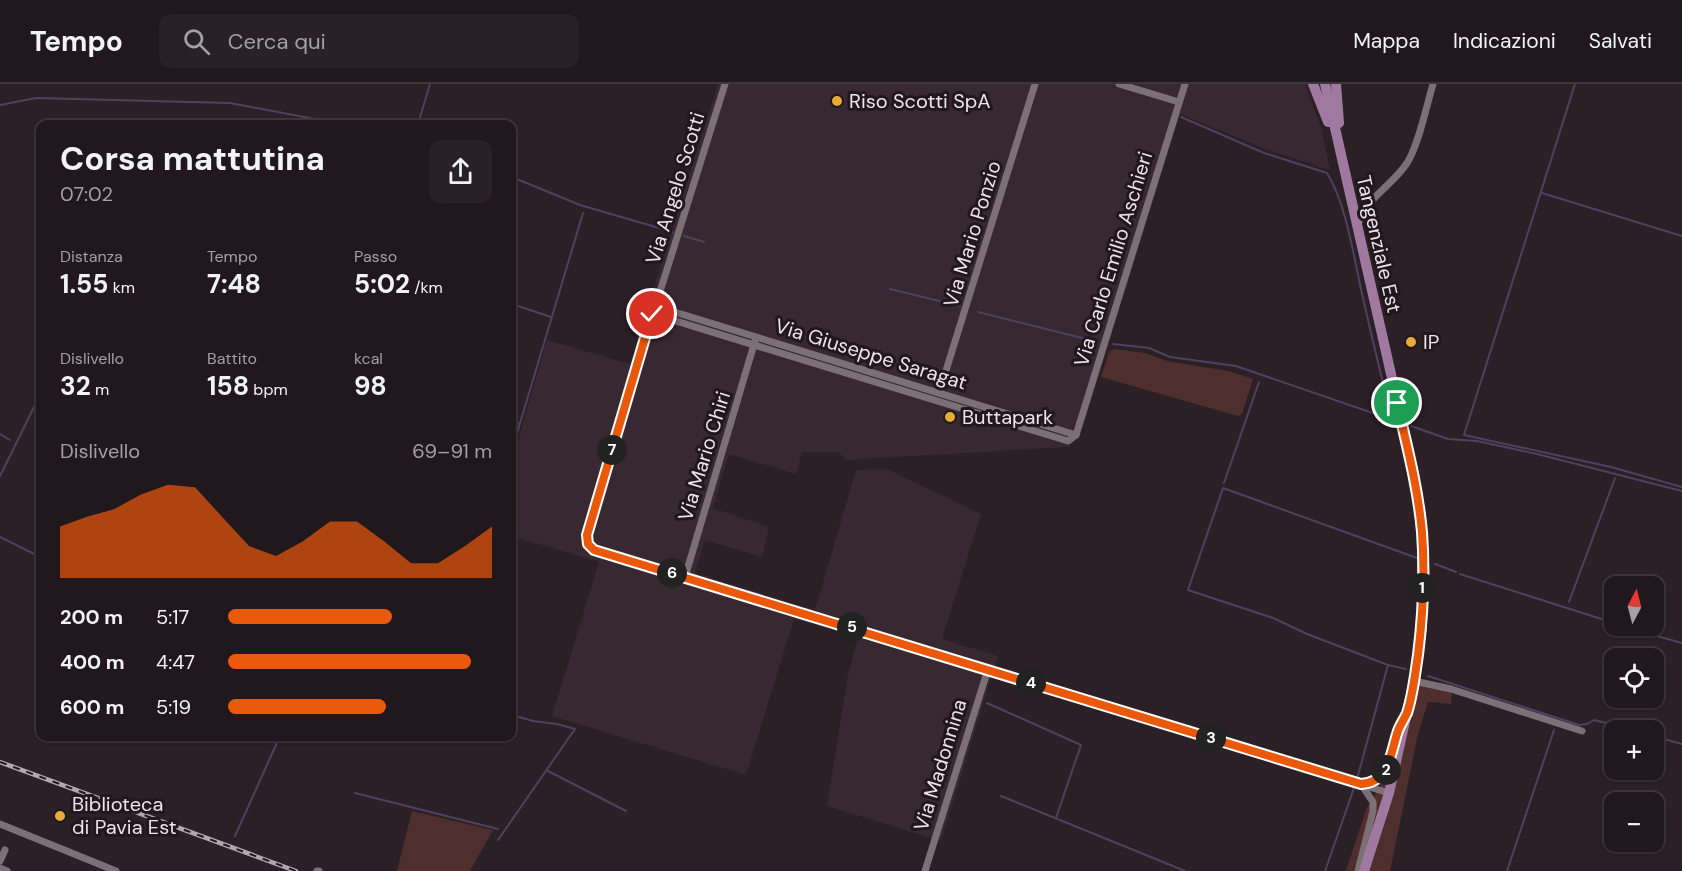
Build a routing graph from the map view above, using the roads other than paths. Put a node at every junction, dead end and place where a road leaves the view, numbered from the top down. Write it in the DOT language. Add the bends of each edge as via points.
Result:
graph roads {
  1 [pos="725,84"];
  2 [pos="1035,84"];
  3 [pos="1119,84"];
  4 [pos="1185,84"];
  5 [pos="1313,84"];
  6 [pos="1325,84"];
  7 [pos="1336,84"];
  8 [pos="1433,84"];
  9 [pos="1179,102"];
  10 [pos="1338,141"];
  11 [pos="1352,202"];
  12 [pos="1369,204"];
  13 [pos="1357,227"];
  14 [pos="654,310"];
  15 [pos="756,340"];
  16 [pos="939,393"];
  17 [pos="1076,435"];
  18 [pos="685,577"];
  19 [pos="987,669"];
  20 [pos="1414,681"];
  21 [pos="1406,715"];
  22 [pos="1582,731"];
  23 [pos="1361,784"];
  24 [pos="1389,793"];
  25 [pos="0,824"];
  26 [pos="5,849"];
  27 [pos="0,861"];
  28 [pos="0,868"];
  29 [pos="7,871"];
  30 [pos="116,871"];
  31 [pos="925,871"];
  32 [pos="1358,871"];
  33 [pos="1364,871"];
  1 -- 14 [label="street, Via Angelo Scotti"];
  2 -- 16 [label="street, Via Mario Ponzio"];
  3 -- 9 [label="street"];
  4 -- 9 [label="street, Via Carlo Emilio Aschieri"];
  5 -- 10 [label="main road"];
  6 -- 10 [label="main road, Tangenziale Est"];
  7 -- 10 [label="main road"];
  8 -- 12 [label="street" via="1409,160"];
  9 -- 17 [label="street, Via Carlo Emilio Aschieri"];
  10 -- 11 [label="main road, Tangenziale Est"];
  11 -- 12 [label="street" via="1358,206"];
  11 -- 13 [label="main road, Tangenziale Est"];
  12 -- 13 [label="street"];
  13 -- 20 [label="main road, Tangenziale Est" via="1414,475 1422,532 1422,627"];
  14 -- 15 [label="street, Via Giuseppe Saragat"];
  14 -- 18 [label="street, Via Angelo Scotti" via="587,535 588,544 594,550"];
  15 -- 16 [label="street, Via Giuseppe Saragat"];
  15 -- 17 [label="street, Via Giuseppe Saragat" via="1068,441"];
  15 -- 18 [label="street, Via Mario Chiri"];
  16 -- 17 [label="street, Via Giuseppe Saragat"];
  18 -- 19 [label="street"];
  19 -- 23 [label="street"];
  19 -- 31 [label="street, Via Madonnina"];
  20 -- 21 [label="main road, Tangenziale Est"];
  20 -- 22 [label="street"];
  21 -- 23 [label="street" via="1386,770 1380,778"];
  21 -- 24 [label="main road, Tangenziale Est"];
  23 -- 24 [label="street"];
  23 -- 32 [label="street" via="1373,802 1373,811"];
  24 -- 33 [label="main road, Tangenziale Est"];
  25 -- 30 [label="street"];
  26 -- 27 [label="street"];
  28 -- 29 [label="street"];
}
